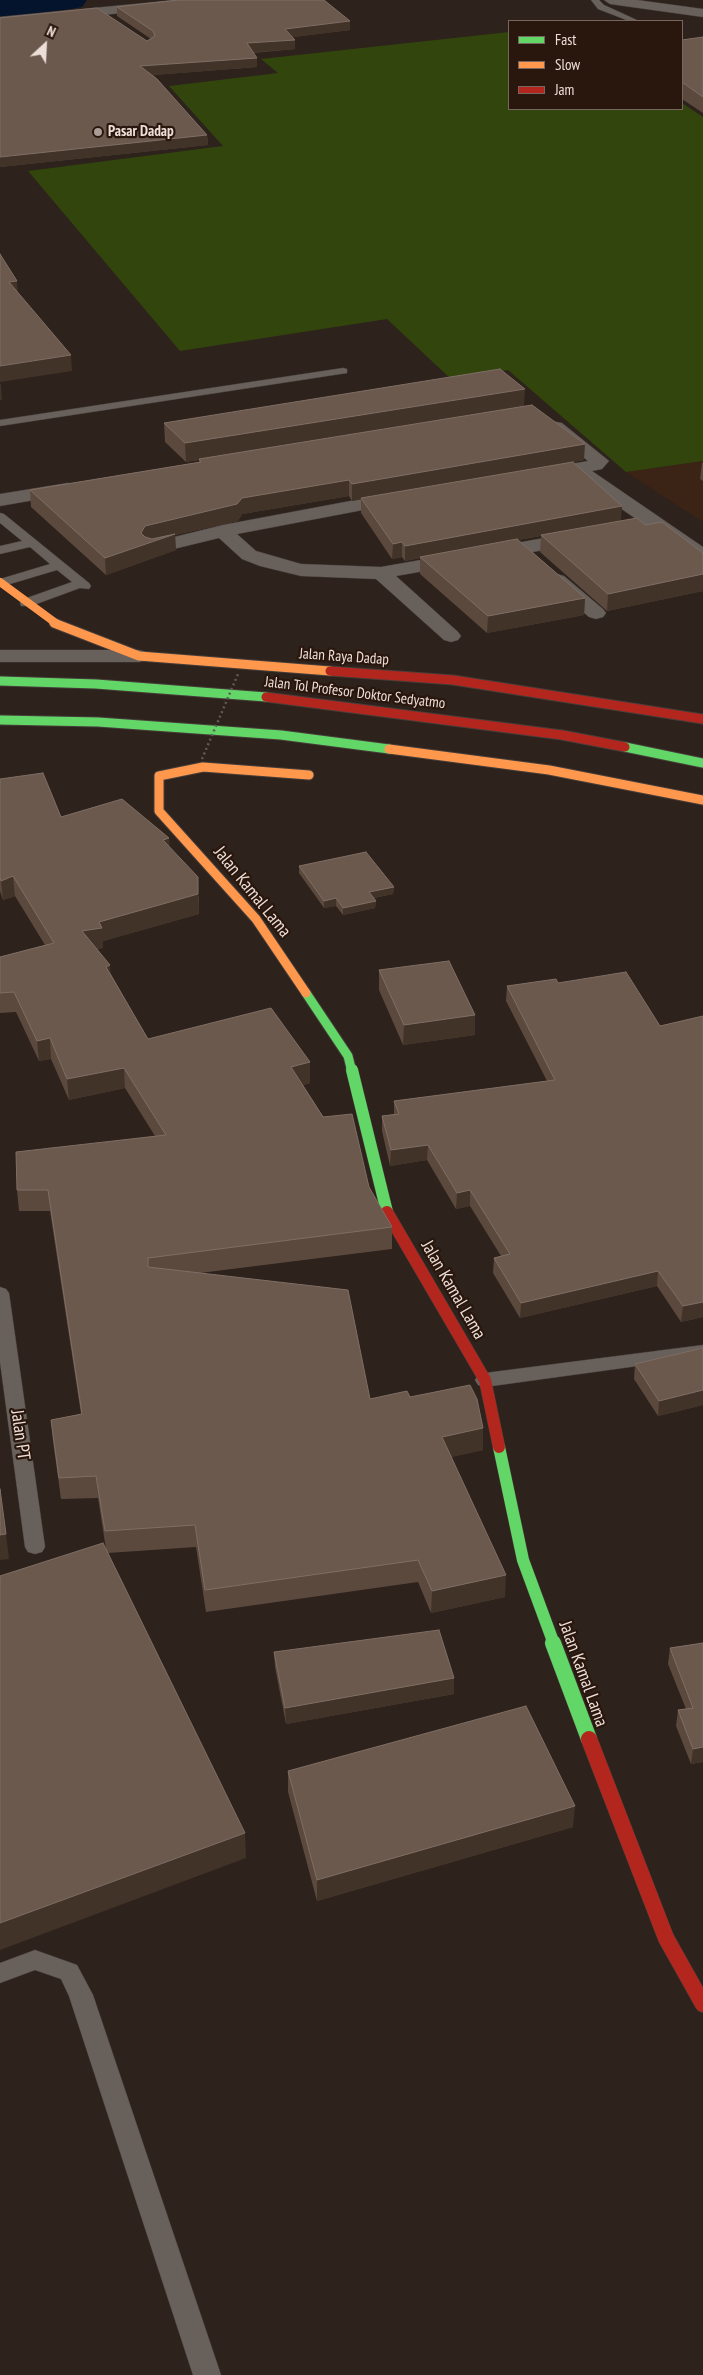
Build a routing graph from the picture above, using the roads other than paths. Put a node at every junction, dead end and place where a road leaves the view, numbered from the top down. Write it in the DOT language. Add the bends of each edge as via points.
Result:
graph roads {
  1 [pos="214,0"];
  2 [pos="595,0"];
  3 [pos="610,0"];
  4 [pos="98,11"];
  5 [pos="703,13"];
  6 [pos="633,20"];
  7 [pos="0,21"];
  8 [pos="115,22"];
  9 [pos="343,371"];
  10 [pos="542,417"];
  11 [pos="0,423"];
  12 [pos="576,469"];
  13 [pos="530,477"];
  14 [pos="88,485"];
  15 [pos="420,495"];
  16 [pos="0,500"];
  17 [pos="0,517"];
  18 [pos="656,523"];
  19 [pos="627,529"];
  20 [pos="223,531"];
  21 [pos="598,534"];
  22 [pos="32,543"];
  23 [pos="153,548"];
  24 [pos="521,548"];
  25 [pos="0,550"];
  26 [pos="703,556"];
  27 [pos="59,565"];
  28 [pos="381,573"];
  29 [pos="1,583"];
  30 [pos="26,603"];
  31 [pos="596,613"];
  32 [pos="451,636"];
  33 [pos="0,656"];
  34 [pos="139,656"];
  35 [pos="0,681"];
  36 [pos="703,719"];
  37 [pos="0,720"];
  38 [pos="703,763"];
  39 [pos="309,775"];
  40 [pos="703,800"];
  41 [pos="0,1293"];
  42 [pos="703,1351"];
  43 [pos="485,1380"];
  44 [pos="35,1548"];
  45 [pos="0,1973"];
  46 [pos="703,2004"];
  47 [pos="207,2375"];
  1 -- 4 [label="street"];
  2 -- 6 [label="lane" via="602,7"];
  3 -- 5 [label="street"];
  4 -- 7 [label="street"];
  4 -- 8 [label="street"];
  9 -- 11 [label="lane"];
  10 -- 12 [label="street" via="600,461 596,465"];
  12 -- 13 [label="street"];
  12 -- 18 [label="street"];
  14 -- 16 [label="street"];
  15 -- 20 [label="street"];
  17 -- 22 [label="lane"];
  18 -- 19 [label="street"];
  18 -- 26 [label="street"];
  20 -- 23 [label="street"];
  20 -- 28 [label="street" via="249,555 267,562 301,570"];
  21 -- 24 [label="street"];
  22 -- 25 [label="lane"];
  22 -- 27 [label="lane"];
  24 -- 28 [label="street"];
  24 -- 31 [label="street"];
  27 -- 29 [label="lane"];
  27 -- 30 [label="lane" via="83,584"];
  28 -- 32 [label="street"];
  29 -- 30 [label="main road, Jalan Raya Dadap"];
  30 -- 34 [label="main road, Jalan Raya Dadap" via="52,622"];
  33 -- 34 [label="street"];
  34 -- 36 [label="main road, Jalan Raya Dadap" via="453,680"];
  35 -- 38 [label="main road, Jalan Tol Profesor Doktor Sedyatmo" via="96,684 289,699 562,735"];
  37 -- 40 [label="main road" via="98,722 281,735 549,770"];
  39 -- 43 [label="main road, Jalan Kamal Lama" via="203,767 160,776 159,811 256,919 348,1056 385,1208"];
  41 -- 44 [label="lane, Jalan PT"];
  42 -- 43 [label="lane"];
  43 -- 46 [label="main road, Jalan Kamal Lama" via="523,1560 666,1938"];
  45 -- 47 [label="lane" via="35,1960 69,1972 81,1995"];
}
